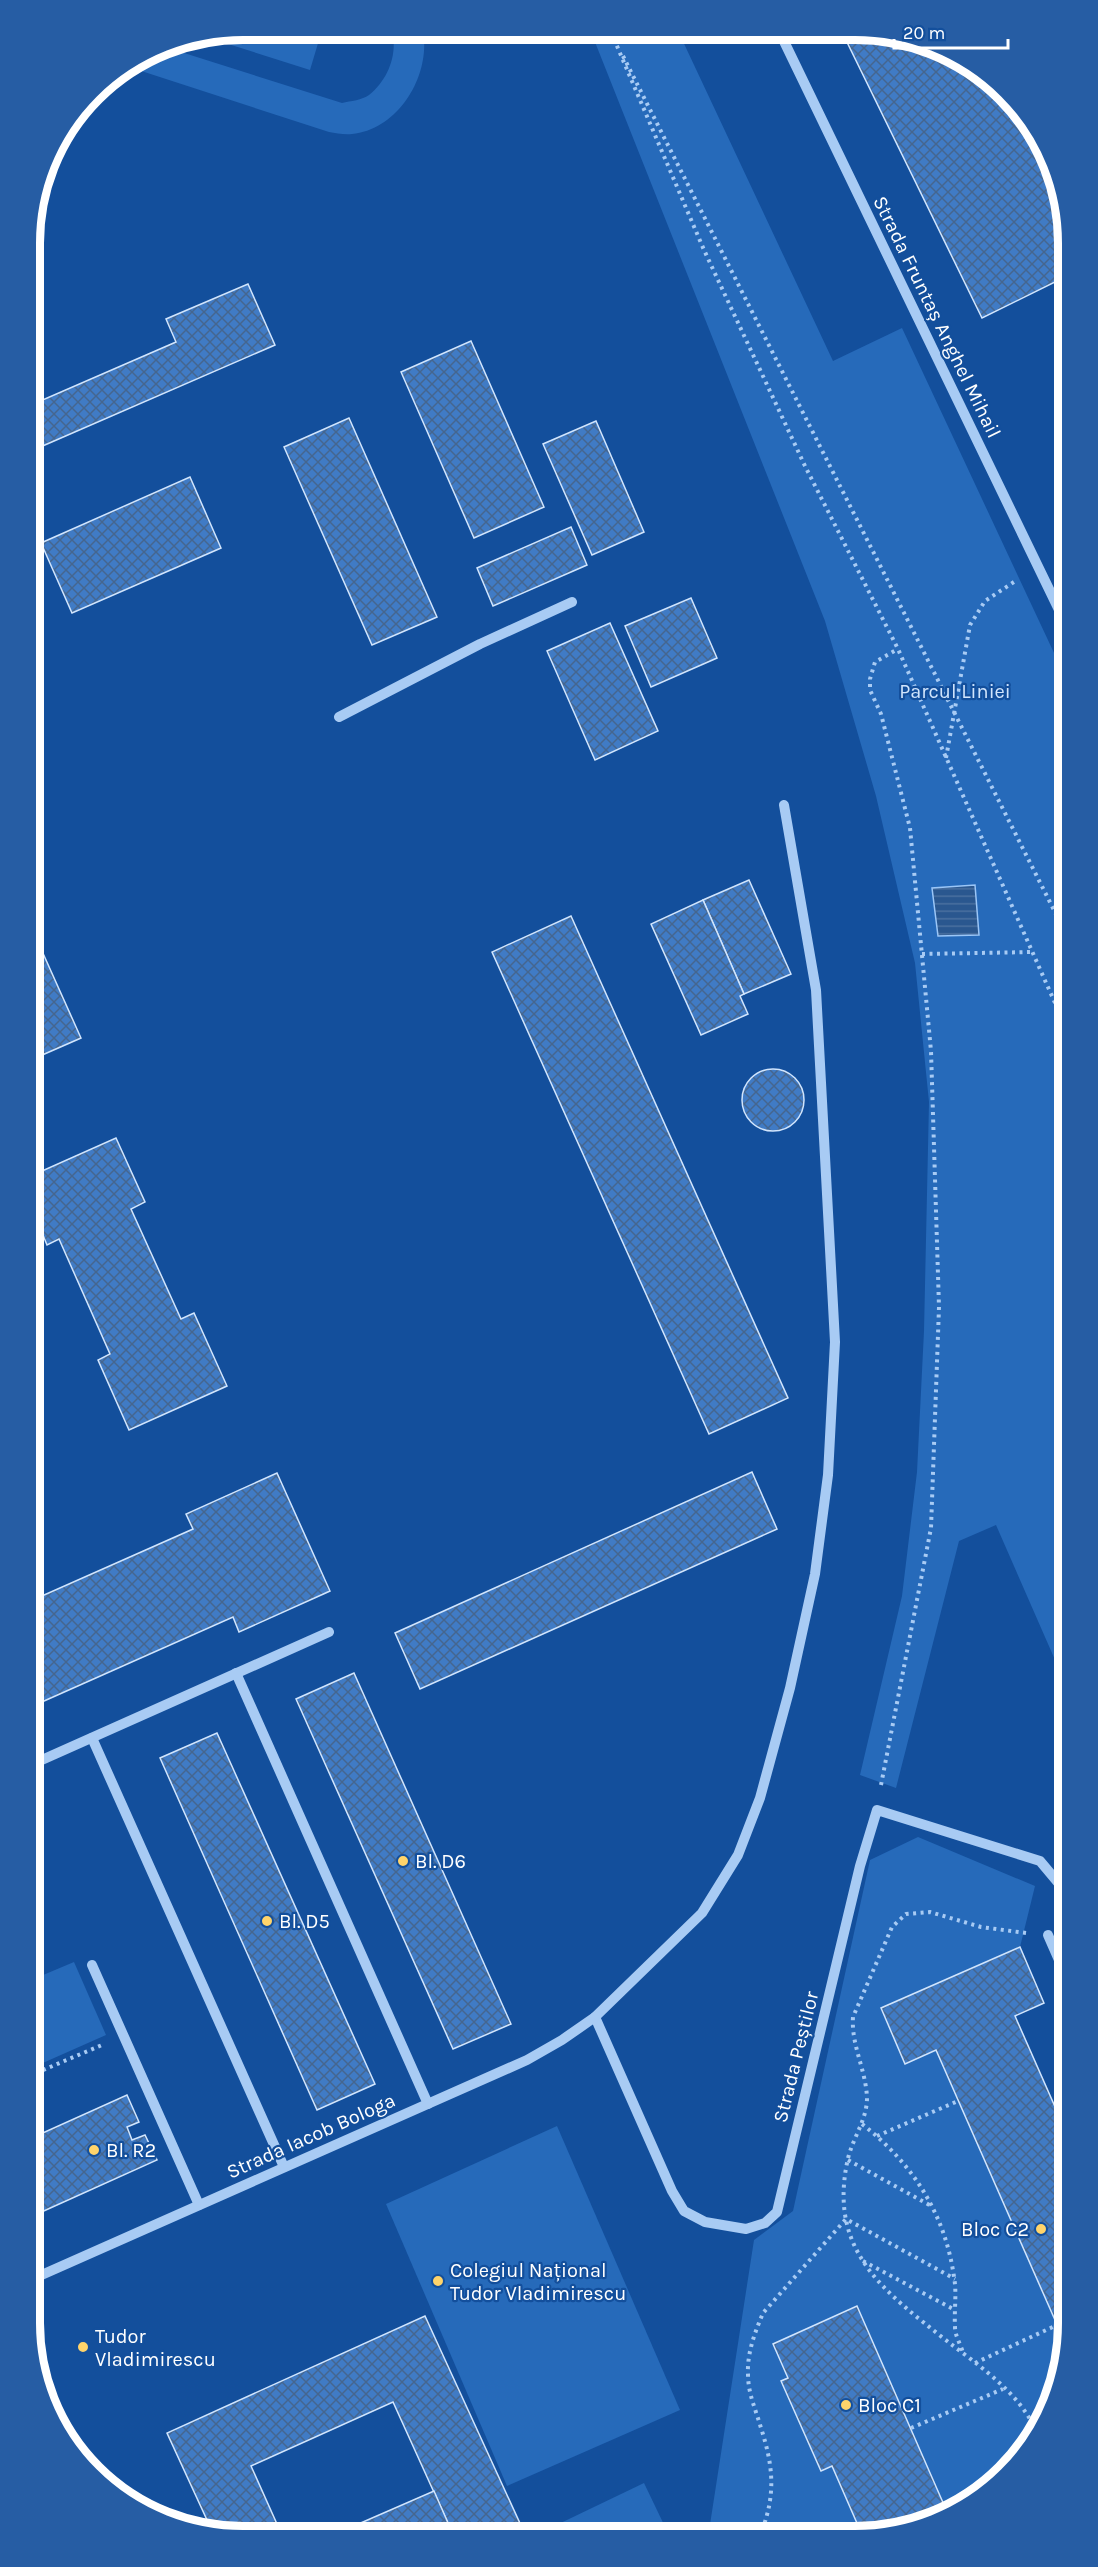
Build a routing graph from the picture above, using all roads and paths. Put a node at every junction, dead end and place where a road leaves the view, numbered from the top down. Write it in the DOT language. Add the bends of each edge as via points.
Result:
graph roads {
  1 [pos="614,40"];
  2 [pos="615,40"];
  3 [pos="783,40"];
  4 [pos="1039,568"];
  5 [pos="572,602"];
  6 [pos="1058,607"];
  7 [pos="898,649"];
  8 [pos="954,713"];
  9 [pos="339,717"];
  10 [pos="946,759"];
  11 [pos="784,805"];
  12 [pos="1058,918"];
  13 [pos="1033,952"];
  14 [pos="922,954"];
  15 [pos="1058,1009"];
  16 [pos="329,1632"];
  17 [pos="236,1674"];
  18 [pos="92,1738"];
  19 [pos="40,1761"];
  20 [pos="877,1810"];
  21 [pos="1057,1882"];
  22 [pos="1048,1935"];
  23 [pos="1057,1956"];
  24 [pos="92,1965"];
  25 [pos="595,2017"];
  26 [pos="123,2035"];
  27 [pos="40,2071"];
  28 [pos="958,2101"];
  29 [pos="428,2103"];
  30 [pos="862,2124"];
  31 [pos="877,2136"];
  32 [pos="847,2160"];
  33 [pos="284,2167"];
  34 [pos="198,2205"];
  35 [pos="934,2207"];
  36 [pos="846,2218"];
  37 [pos="861,2260"];
  38 [pos="40,2276"];
  39 [pos="955,2279"];
  40 [pos="956,2310"];
  41 [pos="1057,2325"];
  42 [pos="964,2354"];
  43 [pos="975,2363"];
  44 [pos="1003,2389"];
  45 [pos="1031,2423"];
  46 [pos="910,2428"];
  47 [pos="763,2526"];
  1 -- 7 [label="path" via="759,369"];
  2 -- 8 [label="path"];
  3 -- 4 [label="street, Strada Fruntaș Anghel Mihail"];
  4 -- 6 [label="street, Strada Fruntaș Anghel Mihail"];
  4 -- 8 [label="path" via="992,594 973,616"];
  5 -- 9 [label="street" via="480,644"];
  7 -- 10 [label="path"];
  7 -- 14 [label="path" via="875,662 870,690 906,805"];
  8 -- 10 [label="path"];
  8 -- 12 [label="path"];
  10 -- 13 [label="path"];
  11 -- 25 [label="street, Strada Iacob Bologa" via="816,990 835,1342 828,1475 815,1574 760,1798 738,1855 702,1913"];
  13 -- 14 [label="path"];
  13 -- 15 [label="path"];
  14 -- 20 [label="path" via="931,1051 939,1307 931,1528"];
  16 -- 17 [label="street"];
  17 -- 18 [label="street"];
  17 -- 29 [label="street"];
  18 -- 19 [label="street"];
  18 -- 33 [label="street"];
  20 -- 21 [label="street" via="1040,1861"];
  20 -- 25 [label="street, Strada Peștilor" via="777,2212 765,2223 746,2229 705,2222 684,2211"];
  22 -- 23 [label="street"];
  22 -- 30 [label="path" via="981,1927 930,1912 906,1914 892,1927 853,2017 852,2032 867,2099"];
  24 -- 26 [label="street"];
  25 -- 29 [label="street, Strada Iacob Bologa" via="527,2060"];
  26 -- 27 [label="path"];
  26 -- 34 [label="street"];
  28 -- 31 [label="path"];
  29 -- 33 [label="street, Strada Iacob Bologa"];
  30 -- 31 [label="path"];
  30 -- 32 [label="path"];
  31 -- 35 [label="path" via="897,2154"];
  32 -- 35 [label="path"];
  32 -- 36 [label="path"];
  33 -- 34 [label="street, Strada Iacob Bologa"];
  34 -- 38 [label="street, Strada Iacob Bologa"];
  35 -- 39 [label="path"];
  36 -- 37 [label="path"];
  36 -- 39 [label="path"];
  36 -- 47 [label="path" via="763,2313 755,2332 747,2374 773,2492"];
  37 -- 40 [label="path"];
  37 -- 42 [label="path" via="892,2298"];
  39 -- 40 [label="path"];
  40 -- 42 [label="path" via="955,2330"];
  41 -- 43 [label="path"];
  42 -- 43 [label="path"];
  43 -- 44 [label="path"];
  44 -- 45 [label="path"];
  44 -- 46 [label="path"];
}
